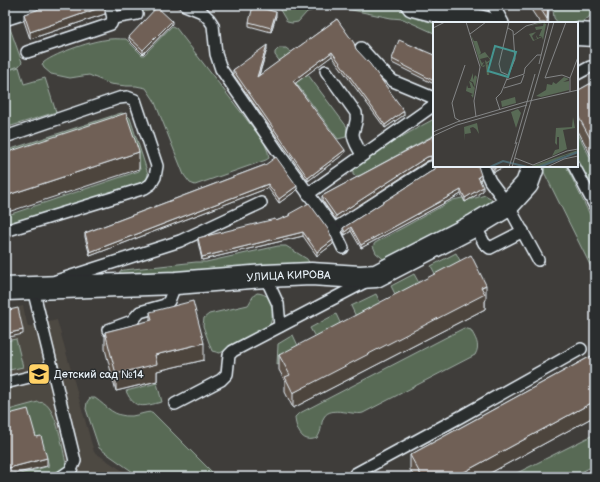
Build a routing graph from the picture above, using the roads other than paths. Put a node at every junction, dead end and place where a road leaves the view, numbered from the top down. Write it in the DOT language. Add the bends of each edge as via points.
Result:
graph roads {
  1 [pos="32,5"];
  2 [pos="110,5"];
  3 [pos="185,5"];
  4 [pos="413,5"];
  5 [pos="493,5"];
  6 [pos="5,14"];
  7 [pos="137,14"];
  8 [pos="114,18"];
  9 [pos="482,22"];
  10 [pos="502,22"];
  11 [pos="578,34"];
  12 [pos="595,35"];
  13 [pos="361,48"];
  14 [pos="27,52"];
  15 [pos="590,67"];
  16 [pos="326,71"];
  17 [pos="578,73"];
  18 [pos="433,98"];
  19 [pos="433,106"];
  20 [pos="5,137"];
  21 [pos="362,155"];
  22 [pos="431,167"];
  23 [pos="483,167"];
  24 [pos="532,167"];
  25 [pos="575,167"];
  26 [pos="308,194"];
  27 [pos="261,203"];
  28 [pos="508,205"];
  29 [pos="595,206"];
  30 [pos="475,224"];
  31 [pos="334,229"];
  32 [pos="5,231"];
  33 [pos="523,232"];
  34 [pos="343,248"];
  35 [pos="538,260"];
  36 [pos="265,276"];
  37 [pos="376,276"];
  38 [pos="176,284"];
  39 [pos="5,289"];
  40 [pos="33,289"];
  41 [pos="280,326"];
  42 [pos="108,330"];
  43 [pos="581,349"];
  44 [pos="54,371"];
  45 [pos="5,383"];
  46 [pos="175,404"];
  47 [pos="61,477"];
  48 [pos="358,477"];
  1 -- 6 [label="street"];
  2 -- 8 [label="lane"];
  3 -- 26 [label="lane" via="202,12 213,25 216,54 221,69"];
  4 -- 9 [label="street"];
  5 -- 10 [label="lane"];
  7 -- 8 [label="lane"];
  8 -- 14 [label="lane" via="111,24 106,26"];
  11 -- 12 [label="street"];
  13 -- 18 [label="lane" via="393,81"];
  15 -- 17 [label="lane"];
  16 -- 21 [label="lane" via="356,112 357,121 353,135"];
  19 -- 21 [label="lane"];
  20 -- 32 [label="lane" via="127,96 135,100 157,166 154,177 145,188"];
  21 -- 26 [label="lane"];
  22 -- 31 [label="lane"];
  23 -- 28 [label="lane"];
  24 -- 28 [label="street, УЛИЦА КИРОВА" via="527,184"];
  25 -- 29 [label="lane"];
  26 -- 31 [label="lane"];
  27 -- 40 [label="lane" via="180,241"];
  28 -- 30 [label="street, УЛИЦА КИРОВА"];
  28 -- 33 [label="lane"];
  30 -- 33 [label="lane" via="488,248"];
  30 -- 37 [label="street, УЛИЦА КИРОВА"];
  31 -- 34 [label="lane"];
  33 -- 35 [label="lane"];
  36 -- 37 [label="street, УЛИЦА КИРОВА"];
  36 -- 38 [label="street, УЛИЦА КИРОВА"];
  36 -- 41 [label="lane" via="278,304"];
  37 -- 41 [label="lane"];
  38 -- 40 [label="street, УЛИЦА КИРОВА"];
  38 -- 42 [label="lane" via="165,305 140,312 132,321"];
  39 -- 40 [label="street, УЛИЦА КИРОВА"];
  40 -- 44 [label="lane"];
  41 -- 46 [label="lane" via="233,351 228,355 226,374 220,380"];
  43 -- 48 [label="lane" via="355,474"];
  44 -- 45 [label="lane"];
  44 -- 47 [label="lane" via="75,461 71,470"];
}
